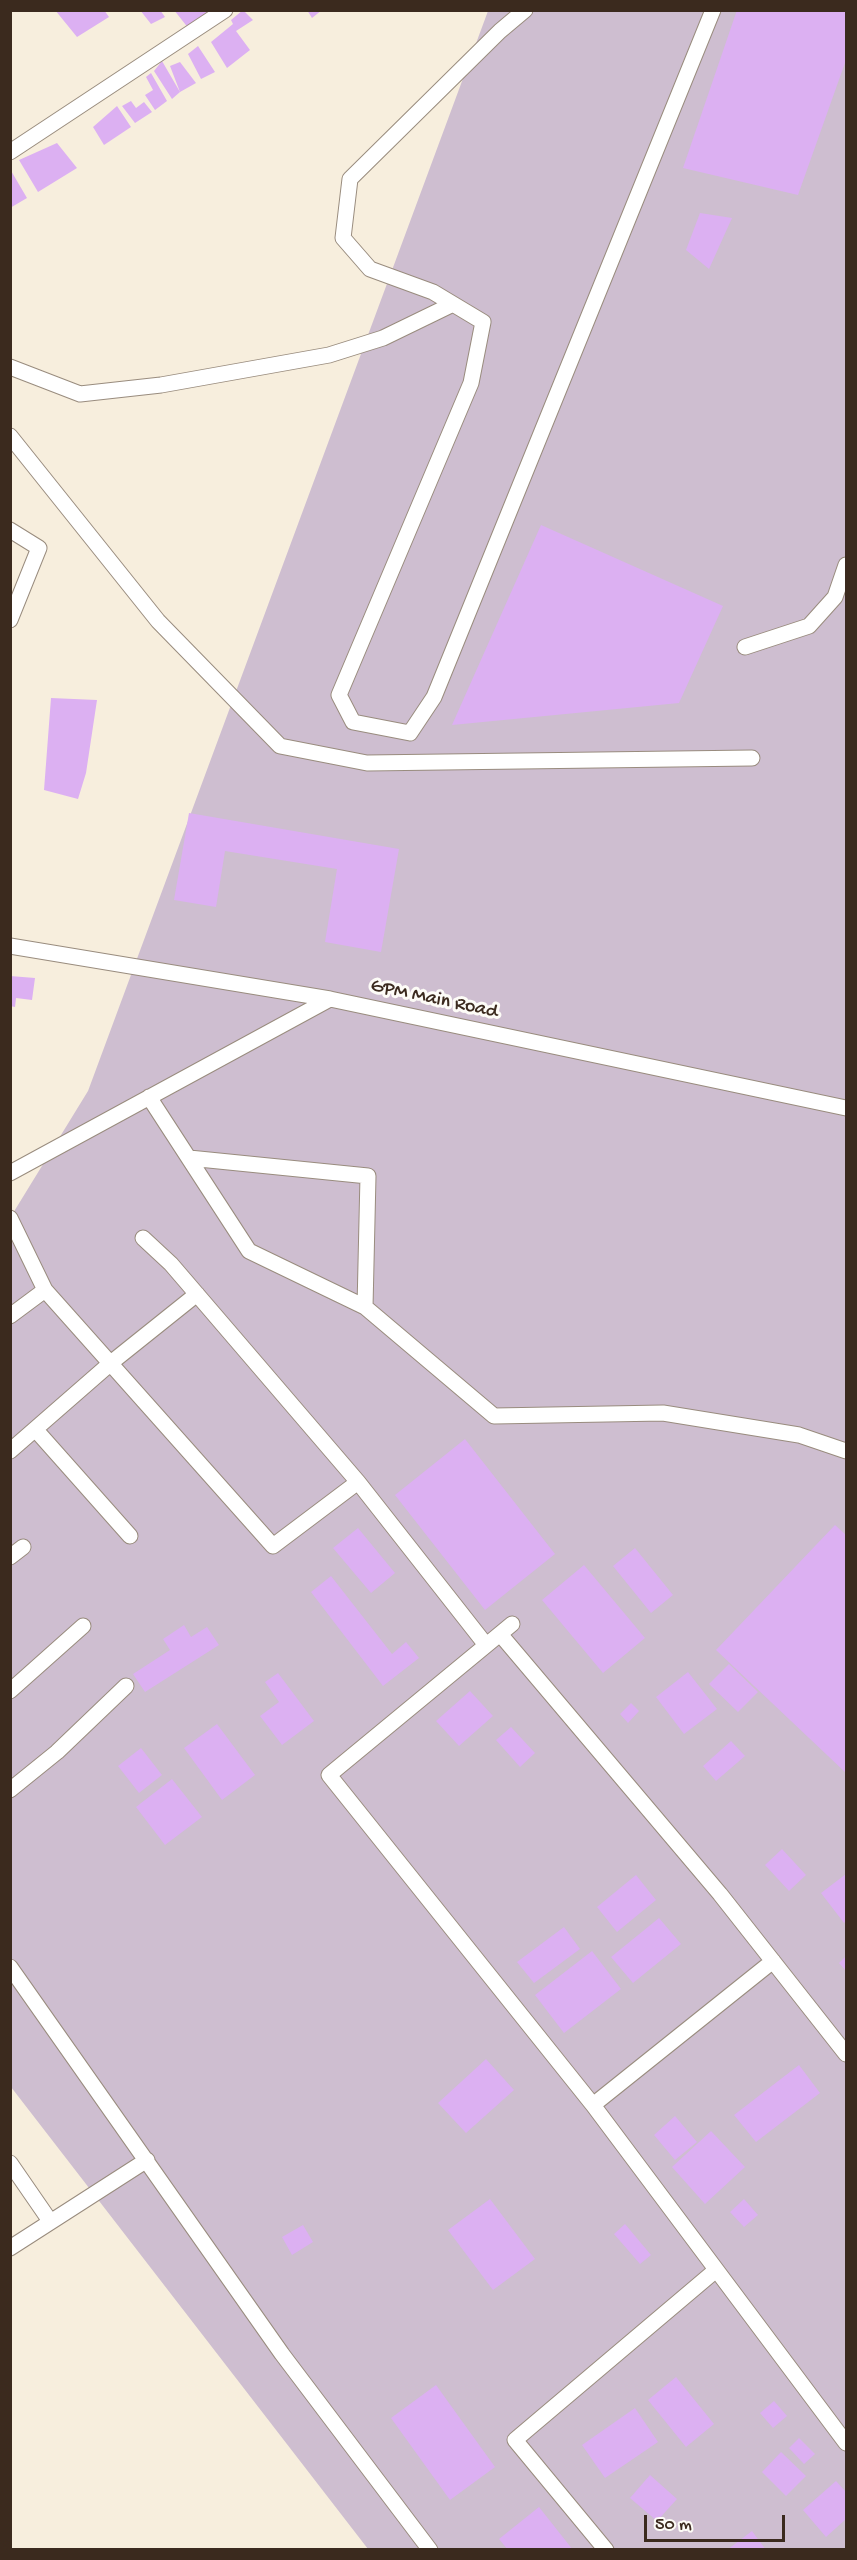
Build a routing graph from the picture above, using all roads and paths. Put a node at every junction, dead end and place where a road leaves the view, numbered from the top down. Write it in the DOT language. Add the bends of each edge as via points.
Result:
graph roads {
  1 [pos="225,10"];
  2 [pos="525,10"];
  3 [pos="712,10"];
  4 [pos="10,152"];
  5 [pos="453,304"];
  6 [pos="10,367"];
  7 [pos="10,436"];
  8 [pos="10,530"];
  9 [pos="846,565"];
  10 [pos="10,620"];
  11 [pos="745,647"];
  12 [pos="752,758"];
  13 [pos="10,946"];
  14 [pos="330,999"];
  15 [pos="149,1097"];
  16 [pos="846,1108"];
  17 [pos="189,1158"];
  18 [pos="10,1173"];
  19 [pos="10,1218"];
  20 [pos="143,1238"];
  21 [pos="45,1290"];
  22 [pos="197,1294"];
  23 [pos="365,1307"];
  24 [pos="10,1316"];
  25 [pos="112,1362"];
  26 [pos="35,1428"];
  27 [pos="10,1451"];
  28 [pos="846,1451"];
  29 [pos="358,1482"];
  30 [pos="130,1536"];
  31 [pos="23,1547"];
  32 [pos="10,1557"];
  33 [pos="82,1626"];
  34 [pos="486,1645"];
  35 [pos="126,1686"];
  36 [pos="10,1691"];
  37 [pos="10,1790"];
  38 [pos="772,1961"];
  39 [pos="10,1967"];
  40 [pos="846,2054"];
  41 [pos="592,2106"];
  42 [pos="147,2160"];
  43 [pos="10,2163"];
  44 [pos="50,2221"];
  45 [pos="10,2247"];
  46 [pos="716,2270"];
  47 [pos="846,2443"];
  48 [pos="430,2550"];
  49 [pos="606,2550"];
  1 -- 4 [label="street"];
  2 -- 5 [label="street" via="350,179 343,238 370,269 433,292"];
  3 -- 5 [label="street" via="434,697 410,733 352,722 339,695 471,383 483,322"];
  5 -- 6 [label="street" via="383,338 330,355 161,385 80,394"];
  7 -- 12 [label="street" via="158,621 280,746 367,763"];
  8 -- 10 [label="street" via="39,548"];
  9 -- 11 [label="street" via="836,597 809,626"];
  13 -- 14 [label="street, GPM Main Road"];
  14 -- 15 [label="street"];
  14 -- 16 [label="street, GPM Main Road"];
  15 -- 17 [label="street"];
  15 -- 18 [label="street"];
  17 -- 23 [label="street" via="249,1251"];
  17 -- 23 [label="street" via="368,1176"];
  19 -- 21 [label="street"];
  20 -- 22 [label="street"];
  21 -- 24 [label="street"];
  21 -- 25 [label="street"];
  22 -- 25 [label="street"];
  22 -- 29 [label="street"];
  23 -- 28 [label="street" via="494,1416 663,1413 799,1435"];
  25 -- 26 [label="street"];
  25 -- 29 [label="street" via="273,1546"];
  26 -- 27 [label="street"];
  26 -- 30 [label="street"];
  29 -- 34 [label="street"];
  31 -- 32 [label="street"];
  33 -- 36 [label="street"];
  34 -- 38 [label="street" via="506,1629"];
  34 -- 41 [label="street" via="329,1775"];
  35 -- 37 [label="street" via="57,1752"];
  38 -- 40 [label="street"];
  38 -- 41 [label="street"];
  39 -- 42 [label="street"];
  41 -- 46 [label="street"];
  42 -- 44 [label="street"];
  42 -- 48 [label="street" via="282,2354"];
  43 -- 44 [label="street"];
  44 -- 45 [label="street"];
  46 -- 47 [label="street"];
  46 -- 49 [label="street" via="515,2440"];
}
